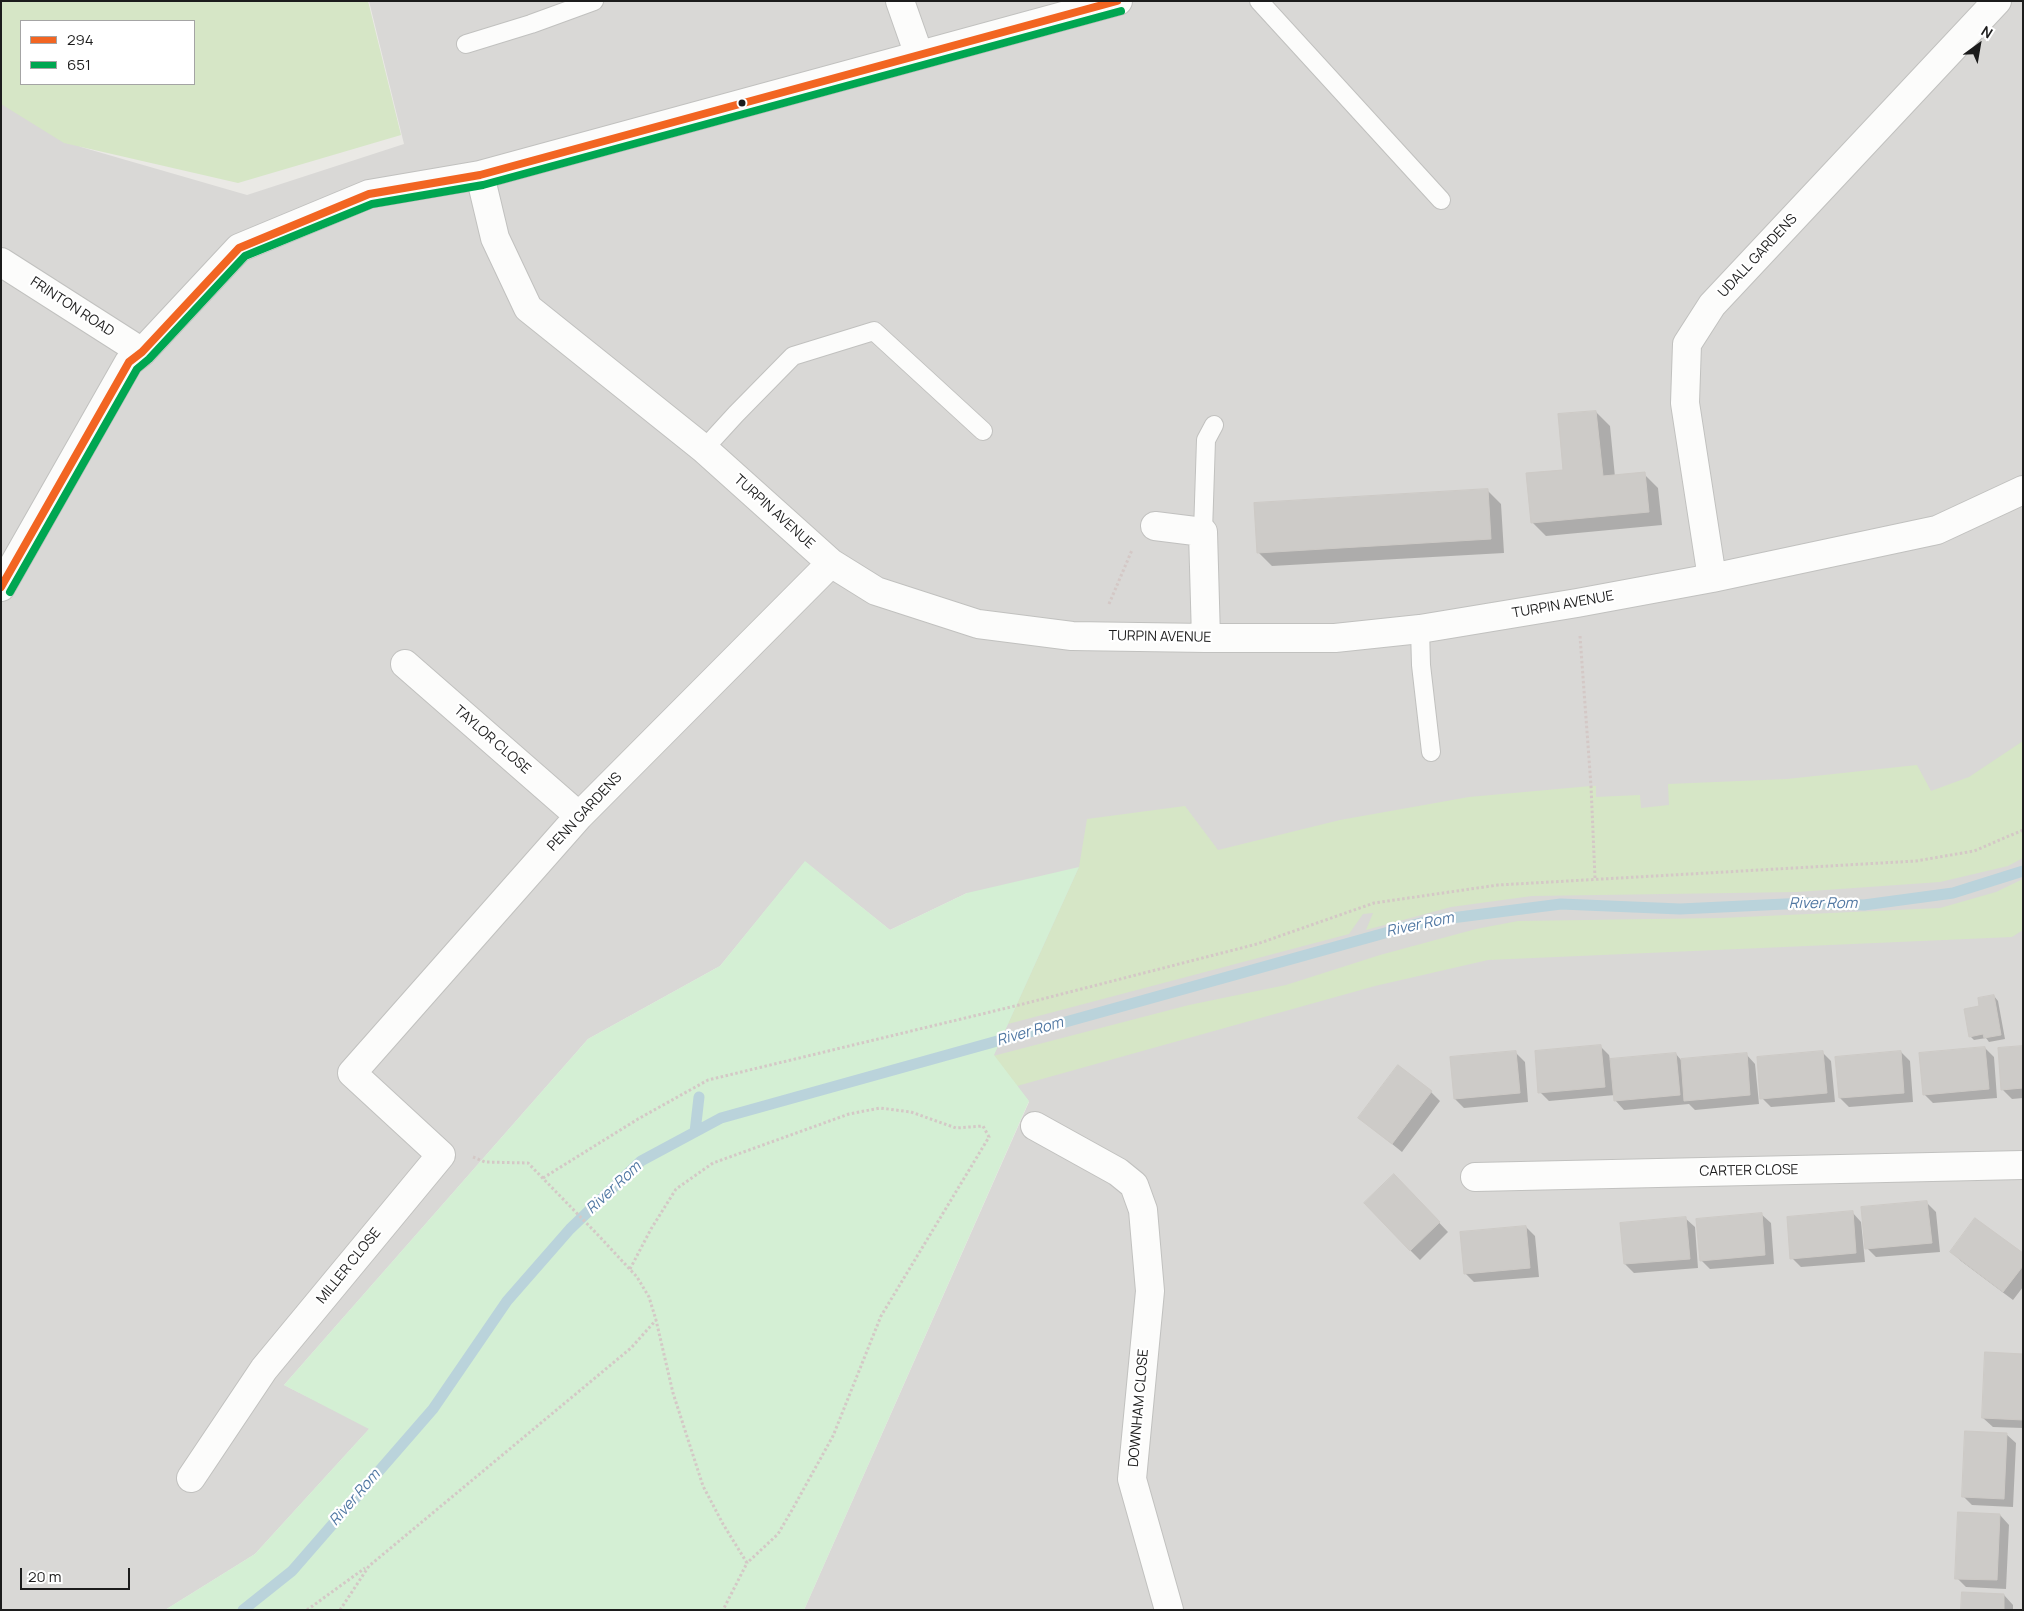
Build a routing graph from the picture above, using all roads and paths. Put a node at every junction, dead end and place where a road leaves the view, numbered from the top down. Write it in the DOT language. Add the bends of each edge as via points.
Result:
graph roads {
  1 [pos="594,1"];
  2 [pos="900,1"];
  3 [pos="1118,1"];
  4 [pos="1259,1"];
  5 [pos="1997,1"];
  6 [pos="466,44"];
  7 [pos="919,56"];
  8 [pos="480,174"];
  9 [pos="1441,200"];
  10 [pos="1,262"];
  11 [pos="142,352"];
  12 [pos="1214,425"];
  13 [pos="983,431"];
  14 [pos="704,449"];
  15 [pos="2023,490"];
  16 [pos="1155,526"];
  17 [pos="1204,532"];
  18 [pos="1134,544"];
  19 [pos="831,563"];
  20 [pos="1712,578"];
  21 [pos="1,587"];
  22 [pos="1577,603"];
  23 [pos="1420,629"];
  24 [pos="1094,636"];
  25 [pos="1206,638"];
  26 [pos="406,664"];
  27 [pos="1431,752"];
  28 [pos="579,816"];
  29 [pos="2023,830"];
  30 [pos="1595,878"];
  31 [pos="1034,1126"];
  32 [pos="441,1154"];
  33 [pos="2023,1165"];
  34 [pos="543,1178"];
  35 [pos="1475,1178"];
  36 [pos="630,1269"];
  37 [pos="656,1320"];
  38 [pos="192,1478"];
  39 [pos="747,1563"];
  40 [pos="369,1566"];
  41 [pos="307,1610"];
  42 [pos="340,1610"];
  43 [pos="723,1610"];
  44 [pos="1169,1610"];
  1 -- 6 [label="lane"];
  2 -- 7 [label="street"];
  3 -- 7 [label="street"];
  4 -- 9 [label="lane"];
  5 -- 20 [label="street, UDALL GARDENS" via="1712,305 1688,344 1685,404"];
  7 -- 8 [label="street"];
  8 -- 11 [label="street" via="369,194 239,248"];
  8 -- 14 [label="street, TURPIN AVENUE" via="495,238 528,308"];
  10 -- 11 [label="street, FRINTON ROAD"];
  11 -- 21 [label="street" via="129,362"];
  12 -- 17 [label="lane" via="1206,440"];
  13 -- 14 [label="lane" via="874,331 793,356"];
  14 -- 19 [label="street, TURPIN AVENUE"];
  15 -- 20 [label="street, TURPIN AVENUE" via="1938,530"];
  16 -- 17 [label="street"];
  17 -- 25 [label="street"];
  18 -- 24 [label="path"];
  19 -- 24 [label="street, TURPIN AVENUE" via="876,592 978,624"];
  19 -- 28 [label="street, PENN GARDENS"];
  20 -- 22 [label="street, TURPIN AVENUE"];
  22 -- 23 [label="street, TURPIN AVENUE"];
  22 -- 30 [label="path"];
  23 -- 25 [label="street, TURPIN AVENUE" via="1335,638"];
  23 -- 27 [label="lane"];
  24 -- 25 [label="street, TURPIN AVENUE"];
  26 -- 28 [label="street, TAYLOR CLOSE"];
  28 -- 32 [label="street, PENN GARDENS" via="352,1073"];
  29 -- 30 [label="path" via="1974,851 1916,861"];
  30 -- 34 [label="path" via="1498,885 1374,903 1257,944 708,1080 638,1118"];
  31 -- 44 [label="street, DOWNHAM CLOSE" via="1118,1172 1134,1185 1144,1210 1150,1291 1132,1479"];
  32 -- 34 [label="path" via="453,1148 485,1162 528,1164"];
  32 -- 38 [label="street, MILLER CLOSE" via="264,1369"];
  33 -- 35 [label="street, CARTER CLOSE"];
  34 -- 36 [label="path"];
  36 -- 37 [label="path" via="649,1297"];
  36 -- 39 [label="path" via="676,1190 713,1163 849,1114 880,1108 912,1112 956,1128 983,1126 989,1137 881,1316 833,1436 792,1510 778,1534"];
  37 -- 39 [label="path" via="673,1392 703,1486"];
  37 -- 40 [label="path" via="631,1348"];
  39 -- 43 [label="path"];
  40 -- 41 [label="path"];
  40 -- 42 [label="path"];
}
